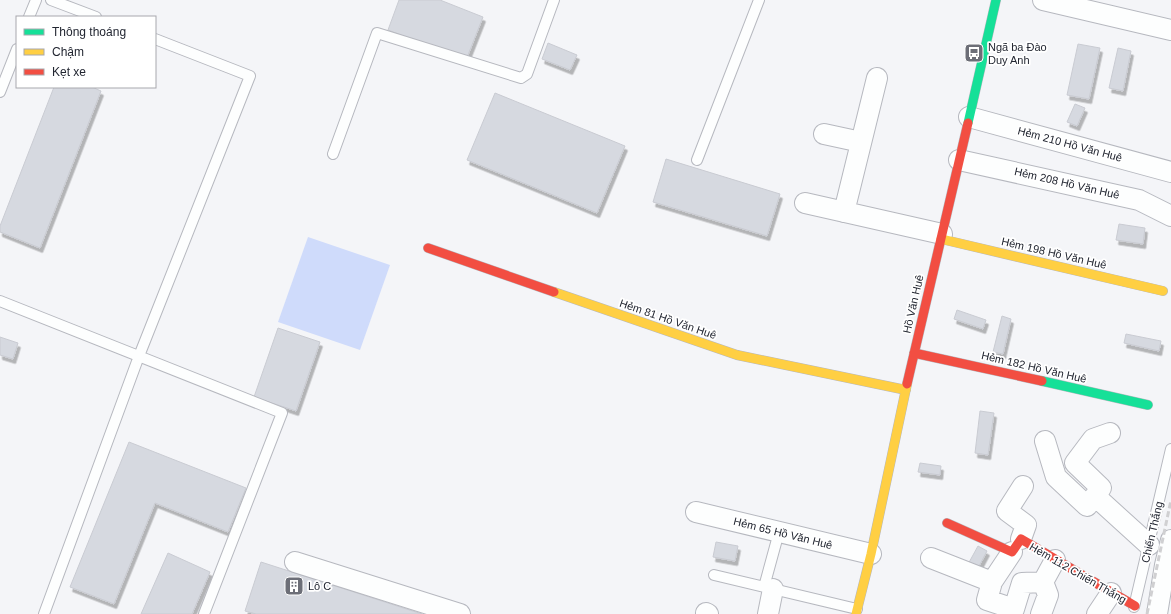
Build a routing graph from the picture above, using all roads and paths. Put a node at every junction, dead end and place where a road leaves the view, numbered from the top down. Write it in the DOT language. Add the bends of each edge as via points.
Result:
graph roads {
  1 [pos="36,0"];
  2 [pos="554,0"];
  3 [pos="758,0"];
  4 [pos="996,0"];
  5 [pos="1043,0"];
  6 [pos="55,1"];
  7 [pos="29,16"];
  8 [pos="93,16"];
  9 [pos="1171,30"];
  10 [pos="156,40"];
  11 [pos="16,51"];
  12 [pos="877,78"];
  13 [pos="0,92"];
  14 [pos="969,117"];
  15 [pos="824,134"];
  16 [pos="861,142"];
  17 [pos="333,154"];
  18 [pos="697,160"];
  19 [pos="959,160"];
  20 [pos="1171,172"];
  21 [pos="805,203"];
  22 [pos="844,212"];
  23 [pos="1170,223"];
  24 [pos="941,237"];
  25 [pos="428,248"];
  26 [pos="1163,291"];
  27 [pos="0,301"];
  28 [pos="914,353"];
  29 [pos="139,356"];
  30 [pos="906,390"];
  31 [pos="1148,405"];
  32 [pos="1110,433"];
  33 [pos="1045,440"];
  34 [pos="1171,449"];
  35 [pos="1023,486"];
  36 [pos="1095,496"];
  37 [pos="696,512"];
  38 [pos="947,523"];
  39 [pos="779,532"];
  40 [pos="1171,540"];
  41 [pos="1149,545"];
  42 [pos="1016,546"];
  43 [pos="871,554"];
  44 [pos="931,558"];
  45 [pos="1055,560"];
  46 [pos="295,562"];
  47 [pos="714,575"];
  48 [pos="992,582"];
  49 [pos="1043,582"];
  50 [pos="768,588"];
  51 [pos="1111,593"];
  52 [pos="1134,610"];
  53 [pos="857,612"];
  54 [pos="44,614"];
  55 [pos="204,614"];
  56 [pos="460,614"];
  57 [pos="768,614"];
  58 [pos="1041,614"];
  59 [pos="1097,614"];
  60 [pos="1158,614"];
  1 -- 7 [label="lane"];
  2 -- 17 [label="lane" via="527,74 521,78 377,33"];
  3 -- 18 [label="lane"];
  4 -- 14 [label="street, Hồ Văn Huê"];
  5 -- 9 [label="street"];
  6 -- 8 [label="lane"];
  10 -- 29 [label="lane" via="250,76"];
  11 -- 13 [label="lane"];
  12 -- 16 [label="street"];
  14 -- 19 [label="street, Hồ Văn Huê"];
  14 -- 20 [label="street, Hẻm 210 Hồ Văn Huê"];
  15 -- 16 [label="street"];
  16 -- 22 [label="street"];
  19 -- 23 [label="street, Hẻm 208 Hồ Văn Huê" via="1139,200"];
  19 -- 24 [label="street, Hồ Văn Huê"];
  21 -- 22 [label="street"];
  22 -- 24 [label="street"];
  24 -- 26 [label="street, Hẻm 198 Hồ Văn Huê"];
  24 -- 28 [label="street, Hồ Văn Huê"];
  25 -- 30 [label="street, Hẻm 81 Hồ Văn Huê" via="737,355"];
  27 -- 29 [label="lane"];
  28 -- 30 [label="street, Hồ Văn Huê"];
  28 -- 31 [label="street, Hẻm 182 Hồ Văn Huê"];
  29 -- 54 [label="lane"];
  29 -- 55 [label="lane" via="282,414"];
  30 -- 43 [label="street, Hồ Văn Huê"];
  32 -- 36 [label="street" via="1093,439 1075,463 1101,488"];
  33 -- 36 [label="street" via="1056,477 1087,506"];
  34 -- 41 [label="lane, Chiến Thắng"];
  35 -- 42 [label="street, Hẻm 112 Chiến Thắng" via="1007,511 1026,525"];
  36 -- 41 [label="street"];
  37 -- 39 [label="street, Hẻm 65 Hồ Văn Huê"];
  38 -- 42 [label="street, Hẻm 112 Chiến Thắng"];
  39 -- 43 [label="street, Hẻm 65 Hồ Văn Huê"];
  39 -- 50 [label="lane"];
  40 -- 60 [label="street"];
  41 -- 52 [label="lane, Chiến Thắng"];
  42 -- 45 [label="street, Hẻm 112 Chiến Thắng"];
  42 -- 48 [label="street, Hẻm 112 Chiến Thắng"];
  43 -- 53 [label="street, Hồ Văn Huê"];
  44 -- 48 [label="street"];
  45 -- 49 [label="street"];
  45 -- 51 [label="street, Hẻm 112 Chiến Thắng"];
  46 -- 56 [label="street"];
  47 -- 50 [label="lane"];
  48 -- 49 [label="street, Hẻm 112 Chiến Thắng" via="986,600 1014,609 1022,583"];
  49 -- 58 [label="street" via="1048,595"];
  50 -- 53 [label="lane"];
  50 -- 57 [label="street"];
  51 -- 52 [label="street, Hẻm 112 Chiến Thắng"];
  51 -- 59 [label="street"];
}
